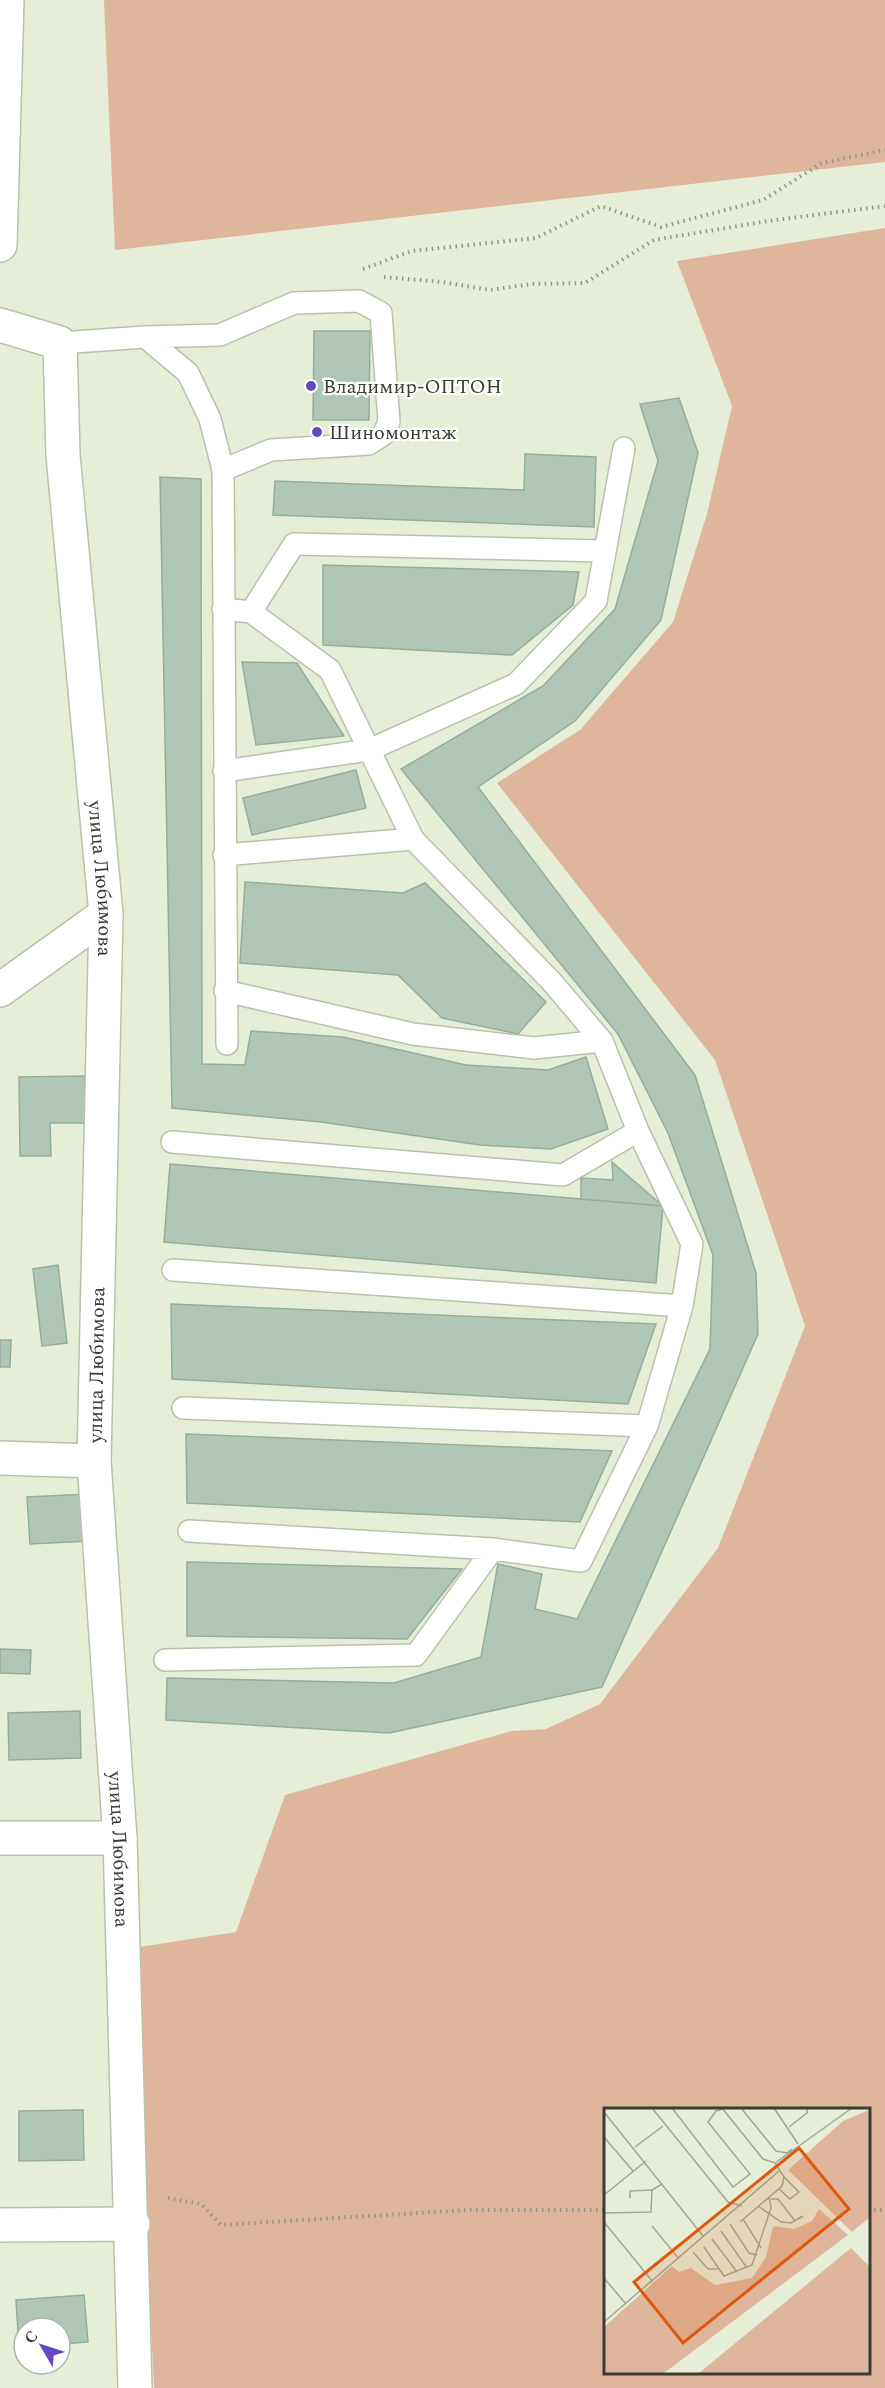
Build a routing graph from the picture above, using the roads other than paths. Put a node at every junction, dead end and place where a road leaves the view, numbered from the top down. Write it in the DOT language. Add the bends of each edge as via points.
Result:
graph roads {
  1 [pos="7,0"];
  2 [pos="0,244"];
  3 [pos="0,325"];
  4 [pos="145,337"];
  5 [pos="60,343"];
  6 [pos="624,448"];
  7 [pos="223,470"];
  8 [pos="605,551"];
  9 [pos="223,609"];
  10 [pos="251,612"];
  11 [pos="369,750"];
  12 [pos="224,771"];
  13 [pos="413,839"];
  14 [pos="224,855"];
  15 [pos="106,914"];
  16 [pos="0,990"];
  17 [pos="225,991"];
  18 [pos="602,1041"];
  19 [pos="227,1044"];
  20 [pos="638,1131"];
  21 [pos="172,1142"];
  22 [pos="173,1270"];
  23 [pos="682,1306"];
  24 [pos="183,1408"];
  25 [pos="646,1426"];
  26 [pos="0,1458"];
  27 [pos="94,1461"];
  28 [pos="189,1531"];
  29 [pos="493,1549"];
  30 [pos="165,1660"];
  31 [pos="0,1838"];
  32 [pos="120,1838"];
  33 [pos="0,2224"];
  34 [pos="133,2224"];
  35 [pos="135,2388"];
  1 -- 2 [label="street"];
  3 -- 5 [label="street"];
  4 -- 5 [label="lane"];
  4 -- 7 [label="lane" via="188,373 210,419"];
  4 -- 7 [label="lane" via="220,335 294,303 360,301 381,314 389,422 383,435 369,444 271,450"];
  5 -- 15 [label="street, улица Любимова" via="63,455"];
  6 -- 8 [label="lane"];
  7 -- 9 [label="lane"];
  8 -- 10 [label="lane" via="294,544"];
  8 -- 11 [label="lane" via="596,601 516,684"];
  9 -- 10 [label="lane"];
  9 -- 12 [label="lane"];
  10 -- 11 [label="lane" via="330,670"];
  11 -- 12 [label="lane"];
  11 -- 13 [label="lane"];
  12 -- 14 [label="lane"];
  13 -- 14 [label="lane"];
  13 -- 18 [label="lane" via="551,981"];
  14 -- 17 [label="lane"];
  15 -- 16 [label="street"];
  15 -- 27 [label="street, улица Любимова"];
  17 -- 18 [label="lane" via="413,1034 534,1048"];
  17 -- 19 [label="lane"];
  18 -- 20 [label="lane"];
  20 -- 21 [label="lane" via="563,1175"];
  20 -- 23 [label="lane" via="692,1244"];
  22 -- 23 [label="lane"];
  23 -- 25 [label="lane"];
  24 -- 25 [label="lane"];
  25 -- 29 [label="lane" via="581,1561"];
  26 -- 27 [label="street"];
  27 -- 32 [label="street, улица Любимова"];
  28 -- 29 [label="lane"];
  29 -- 30 [label="lane" via="416,1655"];
  31 -- 32 [label="street"];
  32 -- 34 [label="street, улица Любимова"];
  33 -- 34 [label="street"];
  34 -- 35 [label="street, улица Любимова"];
}
